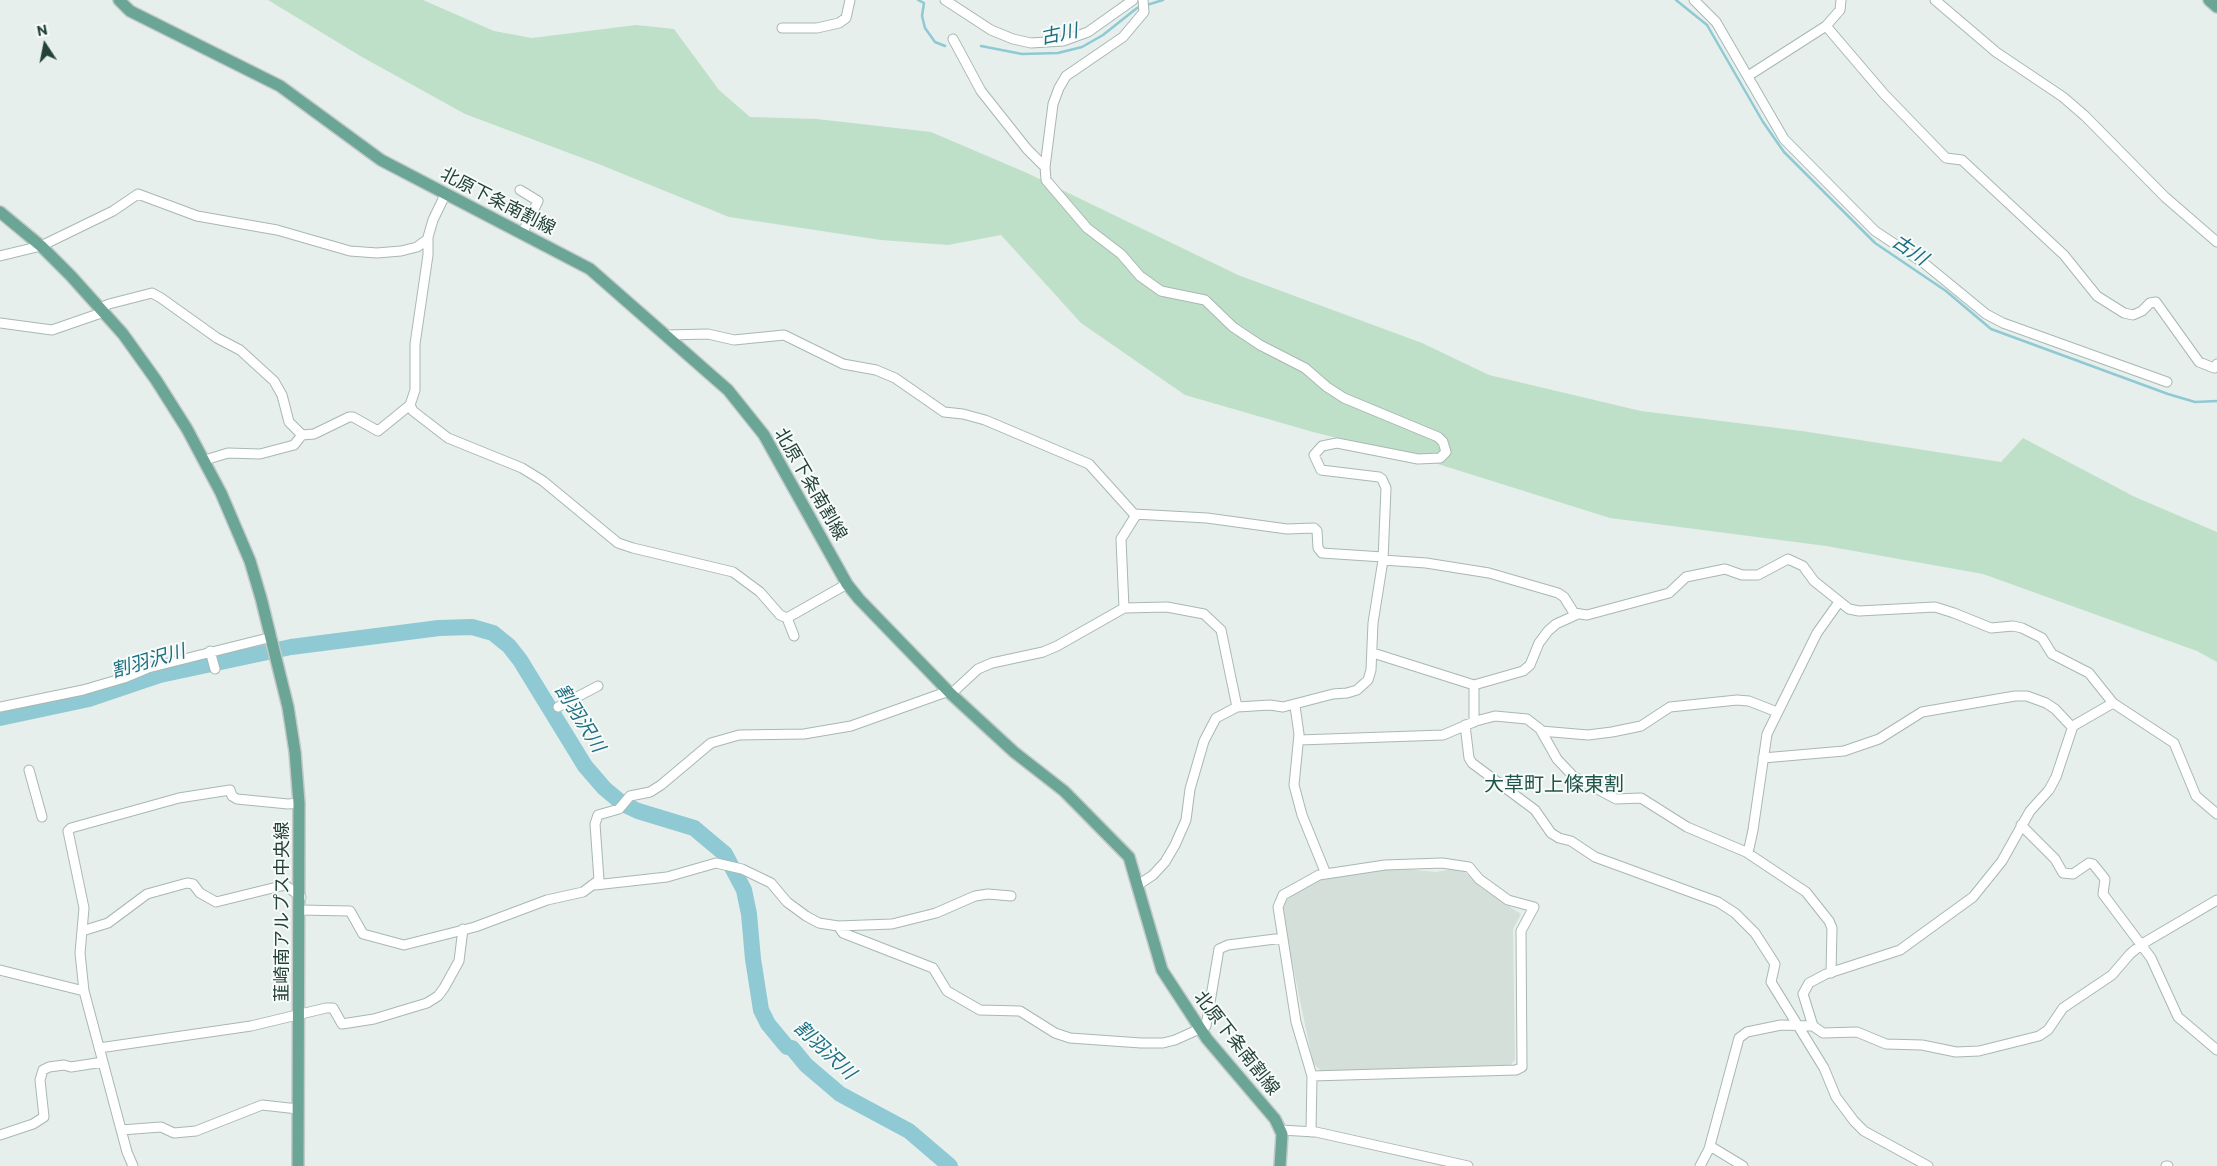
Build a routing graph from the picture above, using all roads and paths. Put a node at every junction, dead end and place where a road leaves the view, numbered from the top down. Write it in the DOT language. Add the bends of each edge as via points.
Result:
graph roads {
  1 [pos="119,0"];
  2 [pos="850,0"];
  3 [pos="945,0"];
  4 [pos="1133,0"];
  5 [pos="1143,0"];
  6 [pos="1694,0"];
  7 [pos="1841,0"];
  8 [pos="1935,0"];
  9 [pos="2209,0"];
  10 [pos="2217,7"];
  11 [pos="1826,26"];
  12 [pos="782,28"];
  13 [pos="953,40"];
  14 [pos="1748,76"];
  15 [pos="1045,168"];
  16 [pos="520,190"];
  17 [pos="445,194"];
  18 [pos="0,212"];
  19 [pos="522,234"];
  20 [pos="428,239"];
  21 [pos="2217,242"];
  22 [pos="41,246"];
  23 [pos="0,256"];
  24 [pos="102,310"];
  25 [pos="0,323"];
  26 [pos="666,335"];
  27 [pos="2217,364"];
  28 [pos="2167,382"];
  29 [pos="410,405"];
  30 [pos="302,435"];
  31 [pos="205,460"];
  32 [pos="1136,515"];
  33 [pos="1383,558"];
  34 [pos="847,584"];
  35 [pos="1839,602"];
  36 [pos="1124,608"];
  37 [pos="1578,614"];
  38 [pos="787,618"];
  39 [pos="794,636"];
  40 [pos="273,641"];
  41 [pos="1373,653"];
  42 [pos="211,654"];
  43 [pos="215,669"];
  44 [pos="1474,685"];
  45 [pos="598,686"];
  46 [pos="950,693"];
  47 [pos="2113,703"];
  48 [pos="0,706"];
  49 [pos="1295,706"];
  50 [pos="558,707"];
  51 [pos="1238,707"];
  52 [pos="1777,712"];
  53 [pos="1469,724"];
  54 [pos="2072,728"];
  55 [pos="1541,731"];
  56 [pos="1299,740"];
  57 [pos="1763,758"];
  58 [pos="29,770"];
  59 [pos="299,803"];
  60 [pos="2217,814"];
  61 [pos="42,817"];
  62 [pos="2021,824"];
  63 [pos="1748,853"];
  64 [pos="1326,874"];
  65 [pos="595,885"];
  66 [pos="1138,885"];
  67 [pos="1011,896"];
  68 [pos="301,897"];
  69 [pos="2217,900"];
  70 [pos="300,910"];
  71 [pos="838,926"];
  72 [pos="463,929"];
  73 [pos="82,931"];
  74 [pos="1283,938"];
  75 [pos="2142,944"];
  76 [pos="0,970"];
  77 [pos="1831,973"];
  78 [pos="84,991"];
  79 [pos="299,1015"];
  80 [pos="1796,1024"];
  81 [pos="1813,1026"];
  82 [pos="1200,1029"];
  83 [pos="99,1048"];
  84 [pos="2217,1050"];
  85 [pos="103,1062"];
  86 [pos="1312,1076"];
  87 [pos="298,1109"];
  88 [pos="121,1130"];
  89 [pos="1280,1130"];
  90 [pos="1311,1132"];
  91 [pos="0,1135"];
  92 [pos="1710,1146"];
  93 [pos="133,1166"];
  94 [pos="298,1166"];
  95 [pos="1280,1166"];
  96 [pos="1468,1166"];
  97 [pos="1700,1166"];
  98 [pos="1743,1166"];
  99 [pos="1928,1166"];
  1 -- 17 [label="main road, 北原下条南割線" via="130,11 280,86 381,160"];
  2 -- 12 [label="street" via="846,18 840,23 817,28"];
  3 -- 4 [label="street" via="991,30 1013,39 1038,43 1063,41 1088,32"];
  5 -- 15 [label="street" via="1144,10 1123,37 1066,76 1058,88"];
  6 -- 14 [label="street" via="1716,22"];
  7 -- 11 [label="street" via="1840,10"];
  8 -- 21 [label="street" via="1996,52 2078,110 2165,197"];
  9 -- 10 [label="main road"];
  11 -- 14 [label="street"];
  11 -- 27 [label="street" via="1884,94 1946,158 1962,160 2064,255 2097,296 2133,315 2156,302 2199,362 2214,368"];
  13 -- 15 [label="street" via="981,91"];
  14 -- 28 [label="street" via="1784,139 1868,224 1937,273 1986,314"];
  15 -- 33 [label="street" via="1046,180 1087,228 1121,254 1140,276 1161,290 1205,300 1233,327 1305,368 1327,387 1378,413 1432,433 1443,442 1446,452 1440,458 1418,459 1337,443 1322,446 1314,455 1321,470 1382,479 1386,488"];
  16 -- 19 [label="street" via="538,201"];
  17 -- 19 [label="main road, 北原下条南割線"];
  17 -- 20 [label="street" via="432,220"];
  18 -- 22 [label="main road"];
  19 -- 26 [label="main road, 北原下条南割線" via="590,269"];
  20 -- 22 [label="street" via="417,247 401,251 350,251 277,230 197,216 138,194 113,211"];
  20 -- 29 [label="street" via="415,344 415,390"];
  22 -- 23 [label="street"];
  22 -- 24 [label="main road"];
  24 -- 25 [label="street" via="52,330"];
  24 -- 30 [label="street" via="109,304 152,293 161,298 217,338 240,350 274,381 290,422"];
  24 -- 31 [label="main road" via="156,380"];
  26 -- 32 [label="street" via="708,334 734,340 784,335 843,364 876,370 896,378 944,412 984,420 1089,464"];
  26 -- 34 [label="main road, 北原下条南割線" via="728,390 764,436"];
  29 -- 30 [label="street" via="378,431 349,417 314,434"];
  29 -- 38 [label="street" via="413,411 448,438 522,468 543,481 618,543 733,572 760,592 774,611"];
  30 -- 31 [label="street" via="294,445 260,454 228,453"];
  31 -- 40 [label="main road" via="243,544"];
  32 -- 33 [label="street" via="1314,528 1322,553"];
  32 -- 36 [label="street" via="1121,539"];
  33 -- 37 [label="street" via="1489,573 1558,593"];
  33 -- 41 [label="street" via="1373,622"];
  34 -- 38 [label="street"];
  34 -- 46 [label="main road, 北原下条南割線"];
  35 -- 37 [label="street" via="1814,580 1804,566 1788,559 1758,575 1742,575 1725,569 1686,577 1669,593 1594,614"];
  35 -- 47 [label="street" via="1859,611 1935,607 1991,628 2022,628 2042,638 2052,654 2089,673"];
  35 -- 52 [label="street" via="1818,633"];
  36 -- 46 [label="street" via="1043,652 978,669"];
  36 -- 51 [label="street" via="1167,607 1204,614 1214,621 1221,630"];
  37 -- 44 [label="street" via="1548,631 1530,665 1522,671"];
  38 -- 39 [label="street"];
  40 -- 42 [label="street"];
  40 -- 59 [label="main road, 韮崎南アルプス中央線" via="295,752"];
  41 -- 44 [label="street"];
  41 -- 49 [label="street" via="1368,680 1357,690"];
  42 -- 43 [label="street"];
  42 -- 48 [label="street" via="148,668 83,690"];
  44 -- 53 [label="street"];
  45 -- 50 [label="street"];
  46 -- 65 [label="street" via="851,726 804,734 739,735 711,743 661,786 630,796 619,808 598,815 595,824 599,880"];
  46 -- 66 [label="main road, 北原下条南割線" via="1086,812 1129,858"];
  47 -- 54 [label="street"];
  47 -- 60 [label="street" via="2174,743 2196,796"];
  49 -- 51 [label="street"];
  49 -- 56 [label="street"];
  51 -- 66 [label="street" via="1221,714 1210,727 1190,789 1186,820 1175,845 1165,862"];
  52 -- 55 [label="street" via="1737,700 1670,707 1641,726 1612,732 1588,735"];
  52 -- 57 [label="street" via="1767,734"];
  53 -- 55 [label="street" via="1495,716 1515,716 1527,718"];
  53 -- 56 [label="street" via="1443,735"];
  53 -- 80 [label="street" via="1469,758 1472,763 1535,810 1551,833 1571,841 1595,857 1696,893 1735,912 1755,933 1774,964 1771,982"];
  54 -- 57 [label="street" via="2046,703 2027,696 2015,696 1922,712 1879,739 1844,751"];
  54 -- 62 [label="street" via="2056,777"];
  55 -- 63 [label="street" via="1557,759 1582,782 1616,799 1641,798 1687,827"];
  56 -- 64 [label="street" via="1294,785 1296,795"];
  57 -- 63 [label="street"];
  58 -- 61 [label="street"];
  59 -- 68 [label="main road, 韮崎南アルプス中央線"];
  59 -- 73 [label="street" via="237,799 230,790 179,798 71,828 67,836 84,908"];
  62 -- 75 [label="street" via="2064,873 2072,874 2089,863 2093,864 2105,879 2103,894"];
  62 -- 77 [label="street" via="2002,861 1973,897 1900,950"];
  63 -- 77 [label="street" via="1806,892 1825,912 1832,928"];
  64 -- 74 [label="street" via="1305,881 1283,895 1278,907"];
  64 -- 86 [label="street" via="1406,863 1458,864 1469,867 1479,879 1508,900 1534,907 1521,931 1522,1067 1516,1070"];
  65 -- 71 [label="street" via="667,877 716,863 742,869 771,883 787,902 806,916 819,923"];
  65 -- 72 [label="street" via="583,892 547,900 498,920"];
  66 -- 82 [label="main road, 北原下条南割線" via="1162,970"];
  67 -- 71 [label="street" via="975,896 936,913 900,923"];
  68 -- 70 [label="main road, 韮崎南アルプス中央線"];
  68 -- 73 [label="street" via="285,885 216,902 187,883 147,894 108,923"];
  69 -- 75 [label="street"];
  70 -- 72 [label="street" via="350,912 364,934 404,945"];
  70 -- 79 [label="main road, 韮崎南アルプス中央線"];
  71 -- 82 [label="street" via="843,933 933,968 948,991 980,1010 1020,1011 1055,1033 1070,1038 1163,1043"];
  72 -- 79 [label="street" via="455,970 438,996 427,1003 357,1023 342,1024 333,1008"];
  73 -- 78 [label="street" via="80,953"];
  74 -- 82 [label="street" via="1219,949 1206,1026"];
  74 -- 86 [label="street" via="1296,1022"];
  75 -- 81 [label="street" via="2112,975 2063,1008 2048,1030 2039,1036 2002,1046 1972,1053 1956,1052 1922,1045 1886,1044 1857,1032 1823,1033"];
  75 -- 84 [label="street" via="2178,1017"];
  76 -- 78 [label="street"];
  77 -- 81 [label="street" via="1809,983 1804,990"];
  78 -- 83 [label="street"];
  79 -- 83 [label="street" via="251,1026"];
  79 -- 87 [label="main road, 韮崎南アルプス中央線"];
  80 -- 81 [label="street"];
  80 -- 92 [label="street" via="1747,1032 1739,1038"];
  80 -- 99 [label="street" via="1824,1068 1836,1097 1854,1121 1864,1131"];
  82 -- 89 [label="main road, 北原下条南割線" via="1256,1095"];
  83 -- 85 [label="street"];
  85 -- 88 [label="street"];
  85 -- 91 [label="street" via="43,1070 40,1080 44,1117"];
  86 -- 90 [label="street"];
  87 -- 88 [label="street" via="262,1105 196,1131 174,1133 161,1127"];
  87 -- 94 [label="main road, 韮崎南アルプス中央線"];
  88 -- 93 [label="street"];
  89 -- 90 [label="street"];
  89 -- 95 [label="main road"];
  90 -- 96 [label="street"];
  92 -- 97 [label="street"];
  92 -- 98 [label="street"];
}
